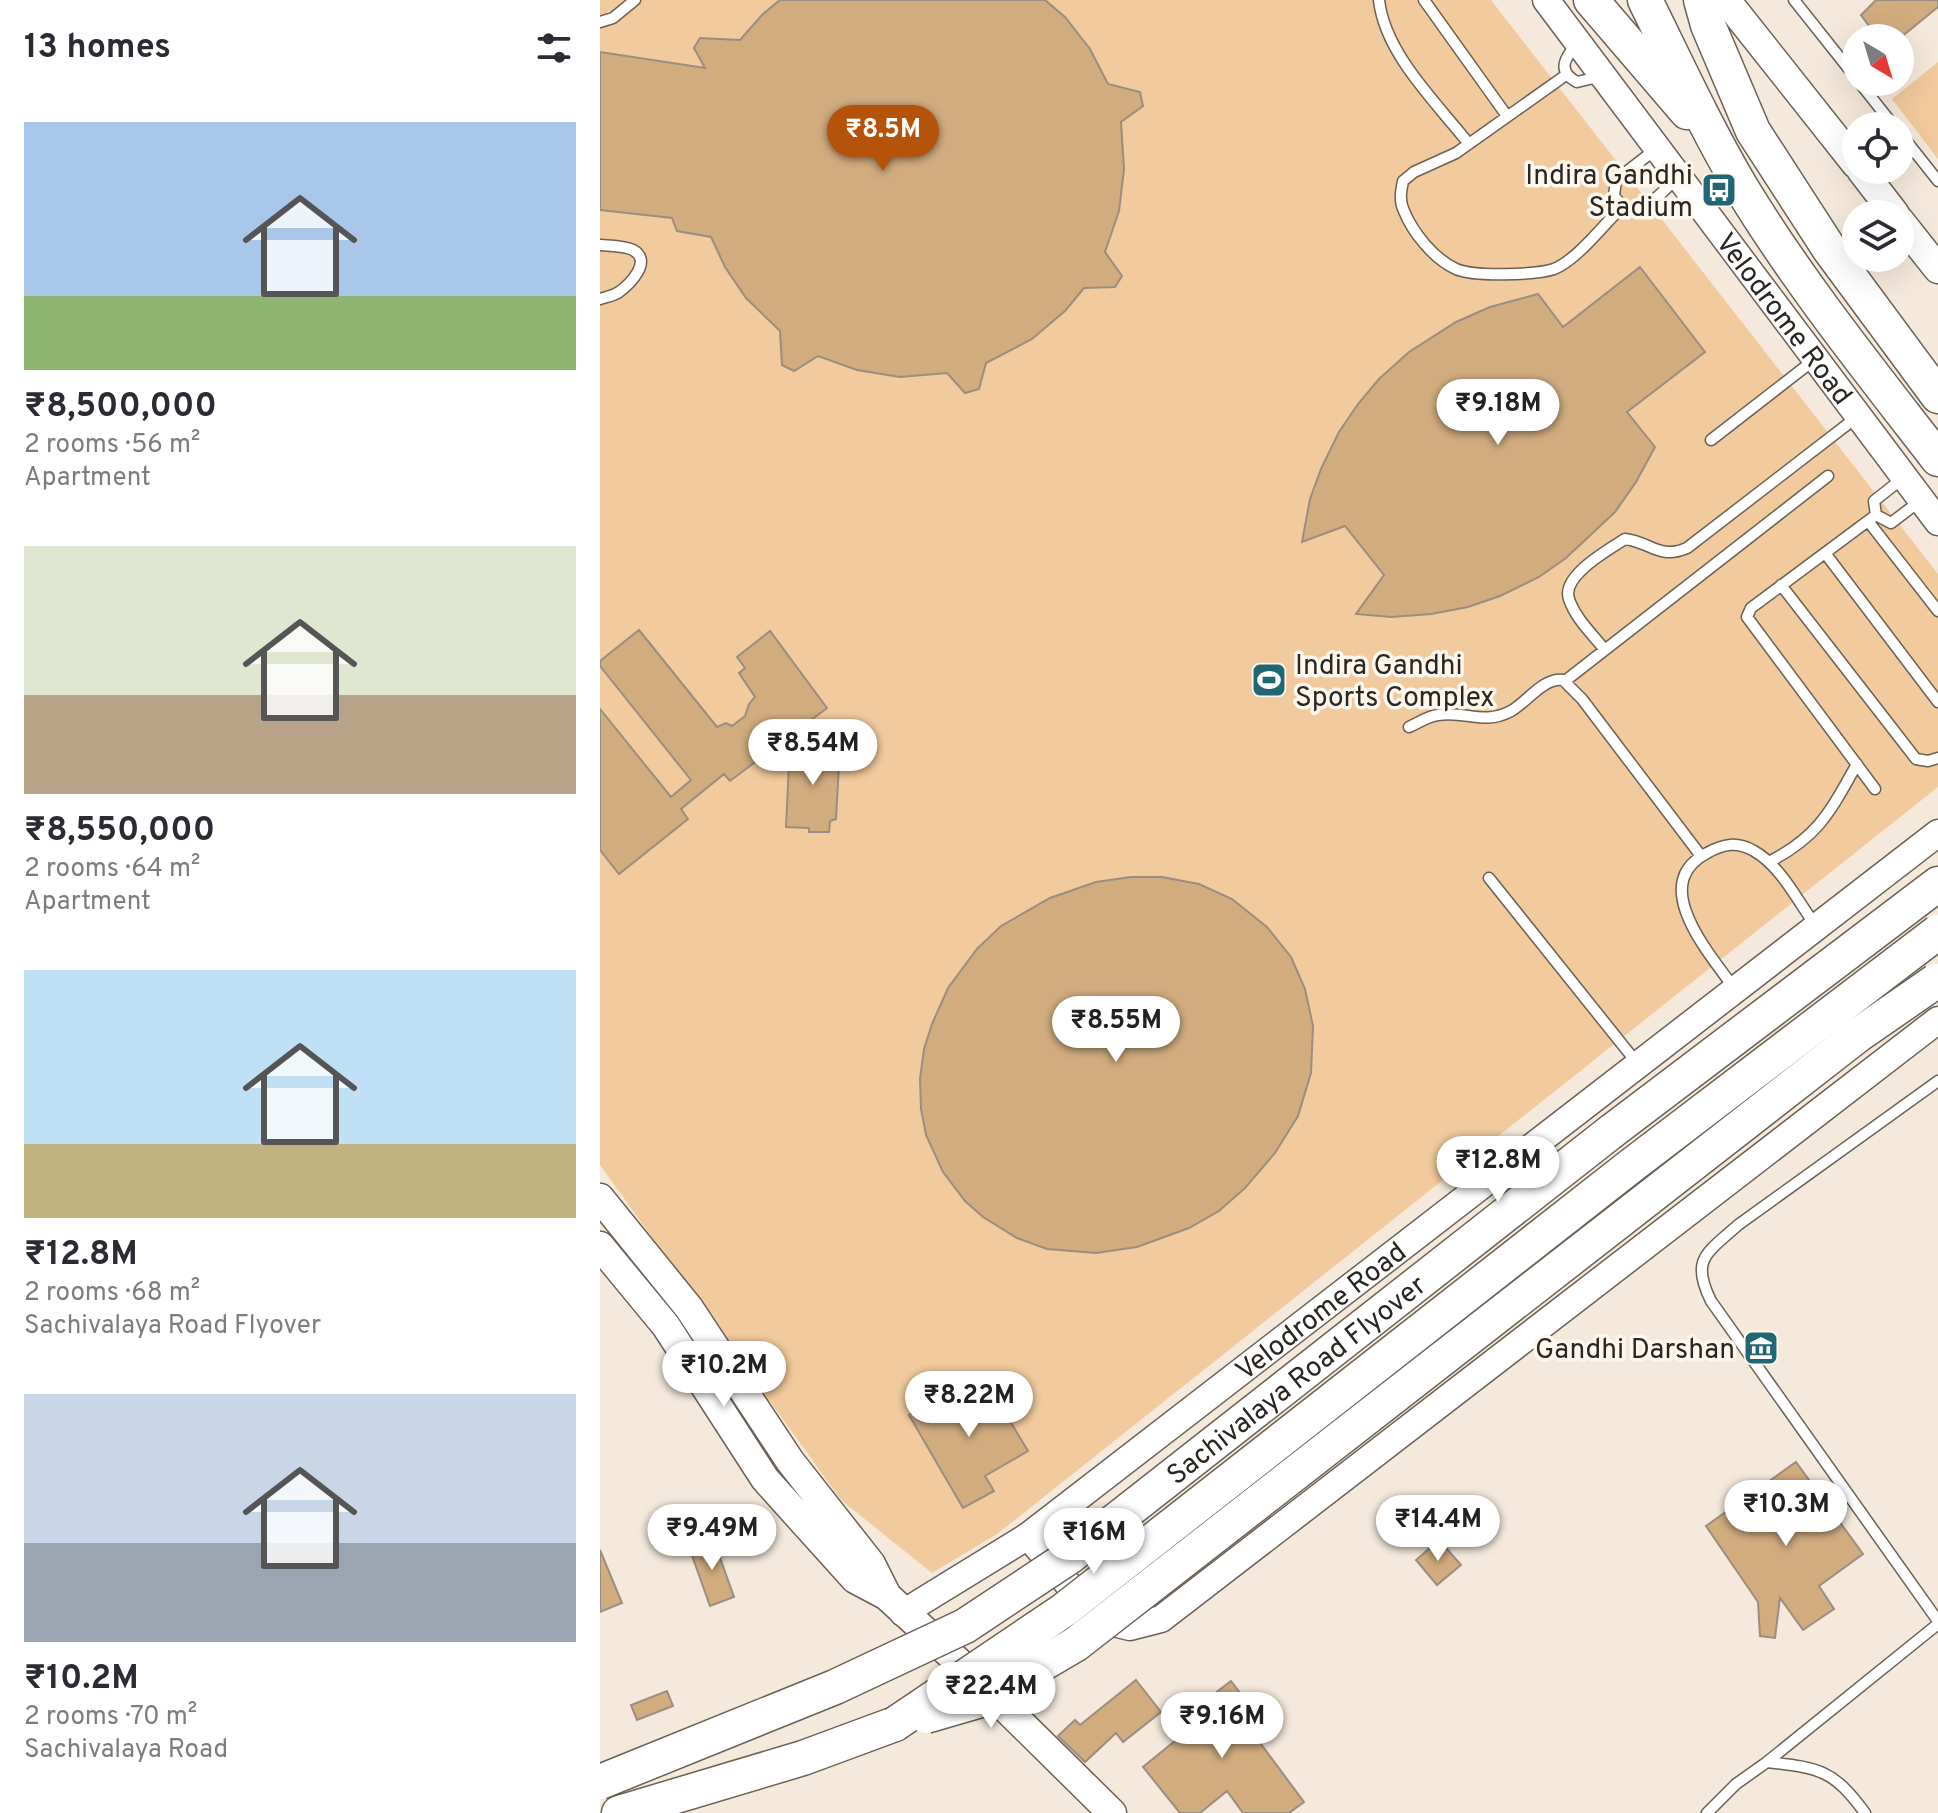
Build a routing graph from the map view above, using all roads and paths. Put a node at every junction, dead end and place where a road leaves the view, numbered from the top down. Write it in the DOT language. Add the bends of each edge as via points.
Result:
graph roads {
  1 [pos="635,0"];
  2 [pos="1379,0"];
  3 [pos="1424,0"];
  4 [pos="1546,0"];
  5 [pos="1591,0"];
  6 [pos="1645,0"];
  7 [pos="1701,0"];
  8 [pos="1726,0"];
  9 [pos="1794,0"];
  10 [pos="600,22"];
  11 [pos="1578,42"];
  12 [pos="1842,60"];
  13 [pos="1566,75"];
  14 [pos="1604,76"];
  15 [pos="1871,96"];
  16 [pos="1883,112"];
  17 [pos="1507,116"];
  18 [pos="1469,144"];
  19 [pos="1842,146"];
  20 [pos="1657,148"];
  21 [pos="1914,151"];
  22 [pos="1721,152"];
  23 [pos="1679,177"];
  24 [pos="1938,181"];
  25 [pos="1872,184"];
  26 [pos="1884,200"];
  27 [pos="1622,207"];
  28 [pos="1914,239"];
  29 [pos="600,245"];
  30 [pos="1938,269"];
  31 [pos="600,299"];
  32 [pos="1816,359"];
  33 [pos="1938,396"];
  34 [pos="1858,416"];
  35 [pos="1711,440"];
  36 [pos="1938,459"];
  37 [pos="1828,476"];
  38 [pos="1904,477"];
  39 [pos="1922,500"];
  40 [pos="1872,518"];
  41 [pos="1938,522"];
  42 [pos="1825,553"];
  43 [pos="1781,585"];
  44 [pos="1938,611"];
  45 [pos="1605,650"];
  46 [pos="1565,681"];
  47 [pos="1938,702"];
  48 [pos="1409,727"];
  49 [pos="1938,758"];
  50 [pos="1857,764"];
  51 [pos="1875,789"];
  52 [pos="1938,833"];
  53 [pos="1701,856"];
  54 [pos="1769,862"];
  55 [pos="1489,878"];
  56 [pos="1938,884"];
  57 [pos="1817,928"];
  58 [pos="1938,932"];
  59 [pos="1938,979"];
  60 [pos="1736,991"];
  61 [pos="1938,1020"];
  62 [pos="1639,1065"];
  63 [pos="1938,1081"];
  64 [pos="600,1198"];
  65 [pos="600,1246"];
  66 [pos="668,1281"];
  67 [pos="645,1298"];
  68 [pos="1028,1536"];
  69 [pos="895,1605"];
  70 [pos="1938,1622"];
  71 [pos="895,1724"];
  72 [pos="1767,1762"];
  73 [pos="600,1782"];
  74 [pos="619,1813"];
  75 [pos="1112,1813"];
  76 [pos="1707,1813"];
  77 [pos="1865,1813"];
  1 -- 10 [label="lane"];
  2 -- 18 [label="lane" via="1396,51"];
  3 -- 17 [label="lane"];
  4 -- 11 [label="street, Velodrome Road"];
  5 -- 22 [label="highway"];
  6 -- 22 [label="highway"];
  7 -- 33 [label="highway" via="1753,131 1830,250"];
  8 -- 19 [label="main road"];
  9 -- 12 [label="lane"];
  11 -- 13 [label="lane" via="1566,56"];
  11 -- 14 [label="street, Velodrome Road"];
  13 -- 14 [label="lane" via="1577,82"];
  13 -- 17 [label="lane"];
  14 -- 20 [label="street, Velodrome Road"];
  15 -- 16 [label="lane"];
  17 -- 18 [label="lane"];
  18 -- 27 [label="lane" via="1414,172 1403,181 1401,195 1403,209 1429,248 1458,270 1556,268"];
  20 -- 23 [label="street, Velodrome Road"];
  20 -- 27 [label="lane" via="1616,180 1614,196"];
  21 -- 24 [label="lane"];
  22 -- 36 [label="highway" via="1842,334"];
  23 -- 27 [label="lane" via="1642,208"];
  23 -- 32 [label="street, Velodrome Road"];
  25 -- 26 [label="main road"];
  28 -- 30 [label="main road"];
  29 -- 31 [label="lane" via="631,249 641,263 619,292"];
  32 -- 34 [label="street, Velodrome Road"];
  32 -- 35 [label="lane"];
  34 -- 38 [label="street, Velodrome Road"];
  34 -- 45 [label="lane" via="1687,548 1666,554 1625,539 1584,568 1569,583 1567,596"];
  37 -- 45 [label="lane"];
  38 -- 39 [label="street, Velodrome Road"];
  38 -- 40 [label="lane" via="1874,501"];
  39 -- 40 [label="lane" via="1891,523"];
  39 -- 41 [label="street, Velodrome Road"];
  40 -- 42 [label="lane"];
  40 -- 44 [label="lane"];
  42 -- 43 [label="lane"];
  42 -- 47 [label="lane"];
  43 -- 49 [label="lane" via="1916,759"];
  43 -- 50 [label="lane" via="1747,617"];
  45 -- 46 [label="lane"];
  46 -- 48 [label="lane" via="1553,680 1501,716 1487,720 1438,714"];
  46 -- 53 [label="lane"];
  50 -- 51 [label="lane"];
  50 -- 54 [label="lane" via="1813,834"];
  52 -- 57 [label="street, Velodrome Road"];
  53 -- 54 [label="lane" via="1723,845 1741,845"];
  53 -- 60 [label="lane" via="1683,880 1684,907 1697,938"];
  54 -- 57 [label="lane"];
  55 -- 62 [label="lane"];
  56 -- 73 [label="highway, Sachivalaya Road Flyover, bridge" via="1612,1131 1069,1557 965,1626 835,1687"];
  57 -- 60 [label="street, Velodrome Road"];
  58 -- 71 [label="highway, Sachivalaya Road Flyover, bridge" via="1064,1610"];
  59 -- 71 [label="highway, bridge" via="1858,1035 1076,1644 981,1700"];
  60 -- 62 [label="street, Velodrome Road"];
  61 -- 68 [label="street" via="1161,1619 1130,1627 1097,1619"];
  62 -- 68 [label="street, Velodrome Road"];
  63 -- 70 [label="lane" via="1738,1225 1710,1250 1700,1270 1711,1301"];
  64 -- 66 [label="main road"];
  65 -- 67 [label="main road"];
  66 -- 67 [label="main road"];
  66 -- 69 [label="main road"];
  67 -- 69 [label="main road" via="765,1479 855,1579"];
  68 -- 69 [label="street, Velodrome Road"];
  69 -- 75 [label="main road"];
  70 -- 72 [label="lane"];
  71 -- 74 [label="highway, Sachivalaya Road Flyover" via="803,1758"];
  72 -- 76 [label="lane"];
  72 -- 77 [label="lane" via="1811,1767 1831,1776"];
}
